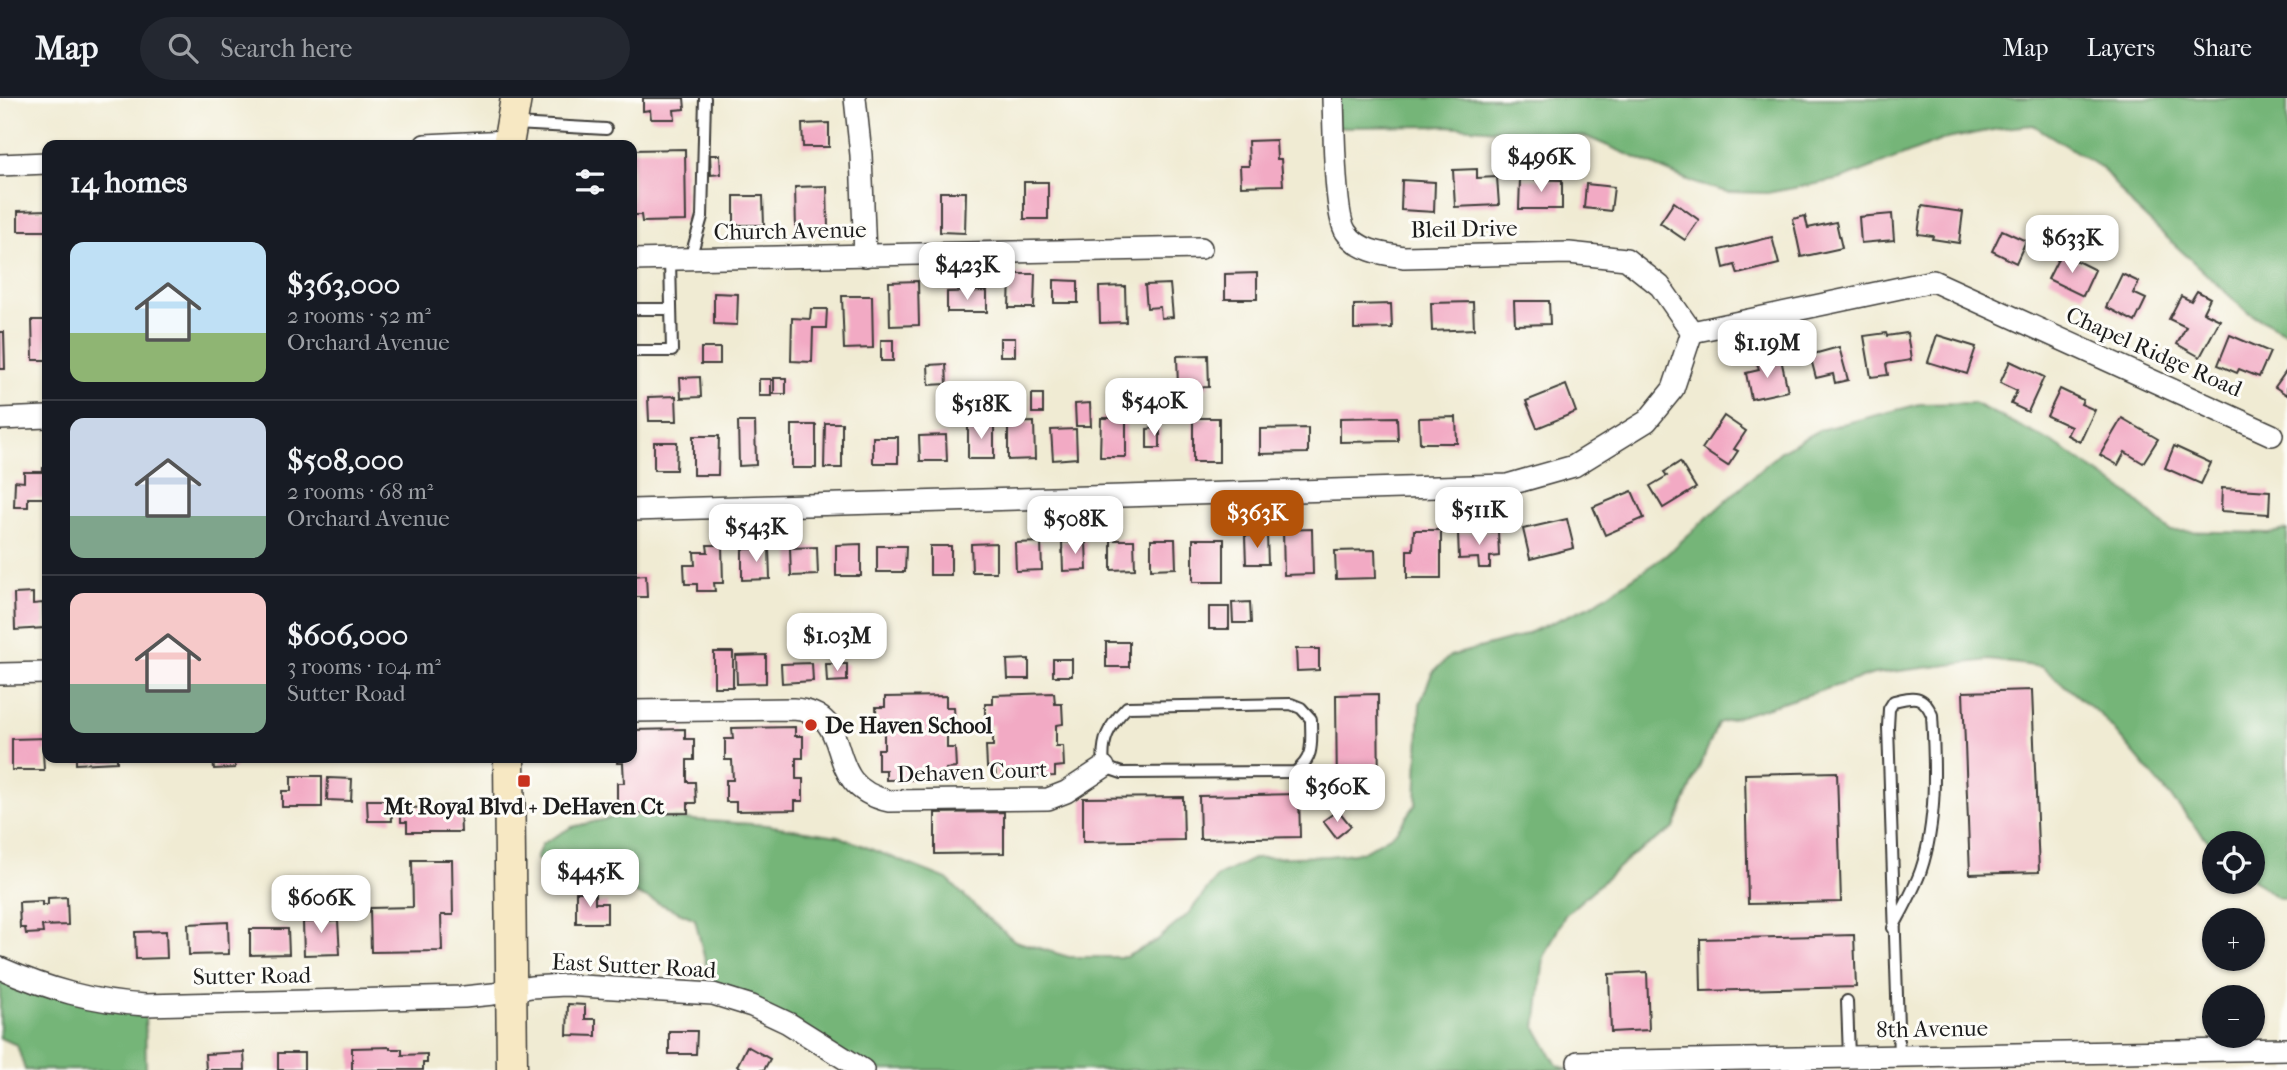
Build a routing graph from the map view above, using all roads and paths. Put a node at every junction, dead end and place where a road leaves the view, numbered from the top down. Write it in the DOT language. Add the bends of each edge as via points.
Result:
graph roads {
  1 [pos="705,98"];
  2 [pos="855,98"];
  3 [pos="1333,98"];
  4 [pos="511,127"];
  5 [pos="606,129"];
  6 [pos="449,140"];
  7 [pos="42,163"];
  8 [pos="0,166"];
  9 [pos="1201,248"];
  10 [pos="865,256"];
  11 [pos="680,259"];
  12 [pos="637,261"];
  13 [pos="637,309"];
  14 [pos="671,309"];
  15 [pos="1692,332"];
  16 [pos="637,351"];
  17 [pos="42,417"];
  18 [pos="0,419"];
  19 [pos="2272,435"];
  20 [pos="637,510"];
  21 [pos="42,673"];
  22 [pos="0,674"];
  23 [pos="637,711"];
  24 [pos="509,763"];
  25 [pos="1104,768"];
  26 [pos="1893,928"];
  27 [pos="0,968"];
  28 [pos="511,991"];
  29 [pos="1847,1001"];
  30 [pos="2287,1048"];
  31 [pos="1899,1056"];
  32 [pos="1849,1057"];
  33 [pos="2052,1061"];
  34 [pos="1578,1062"];
  35 [pos="512,1070"];
  36 [pos="863,1070"];
  1 -- 11 [label="lane" via="702,217"];
  2 -- 10 [label="street"];
  3 -- 15 [label="street, Bleil Drive" via="1339,209 1345,232 1360,246 1404,257 1569,253 1626,259 1660,286"];
  4 -- 5 [label="lane"];
  4 -- 6 [label="street"];
  7 -- 8 [label="street"];
  9 -- 10 [label="street, Church Avenue"];
  10 -- 11 [label="street, Church Avenue"];
  11 -- 12 [label="street, Church Avenue"];
  11 -- 14 [label="lane"];
  13 -- 14 [label="lane"];
  14 -- 16 [label="lane" via="672,351"];
  15 -- 19 [label="street, Chapel Ridge Road" via="1933,281"];
  15 -- 20 [label="street" via="1673,389 1647,421 1574,466 1507,485"];
  17 -- 18 [label="street"];
  21 -- 22 [label="street"];
  23 -- 25 [label="street, Dehaven Court" via="793,709 816,713 831,728 846,770 859,790 889,801 1048,799"];
  24 -- 28 [label="main road"];
  25 -- 25 [label="lane" via="1122,773 1295,772 1307,764 1311,719 1290,704 1128,707 1113,722 1102,748"];
  26 -- 26 [label="lane" via="1889,709 1894,701 1909,697 1927,703 1932,715 1932,806 1922,867"];
  26 -- 31 [label="lane"];
  27 -- 28 [label="street, Sutter Road" via="77,996 145,1005 464,997"];
  28 -- 35 [label="main road"];
  28 -- 36 [label="street, East Sutter Road" via="565,985 713,995 788,1023"];
  29 -- 32 [label="lane"];
  30 -- 33 [label="street, 8th Avenue"];
  31 -- 32 [label="street, 8th Avenue"];
  31 -- 33 [label="street, 8th Avenue"];
  32 -- 34 [label="street, 8th Avenue"];
}
